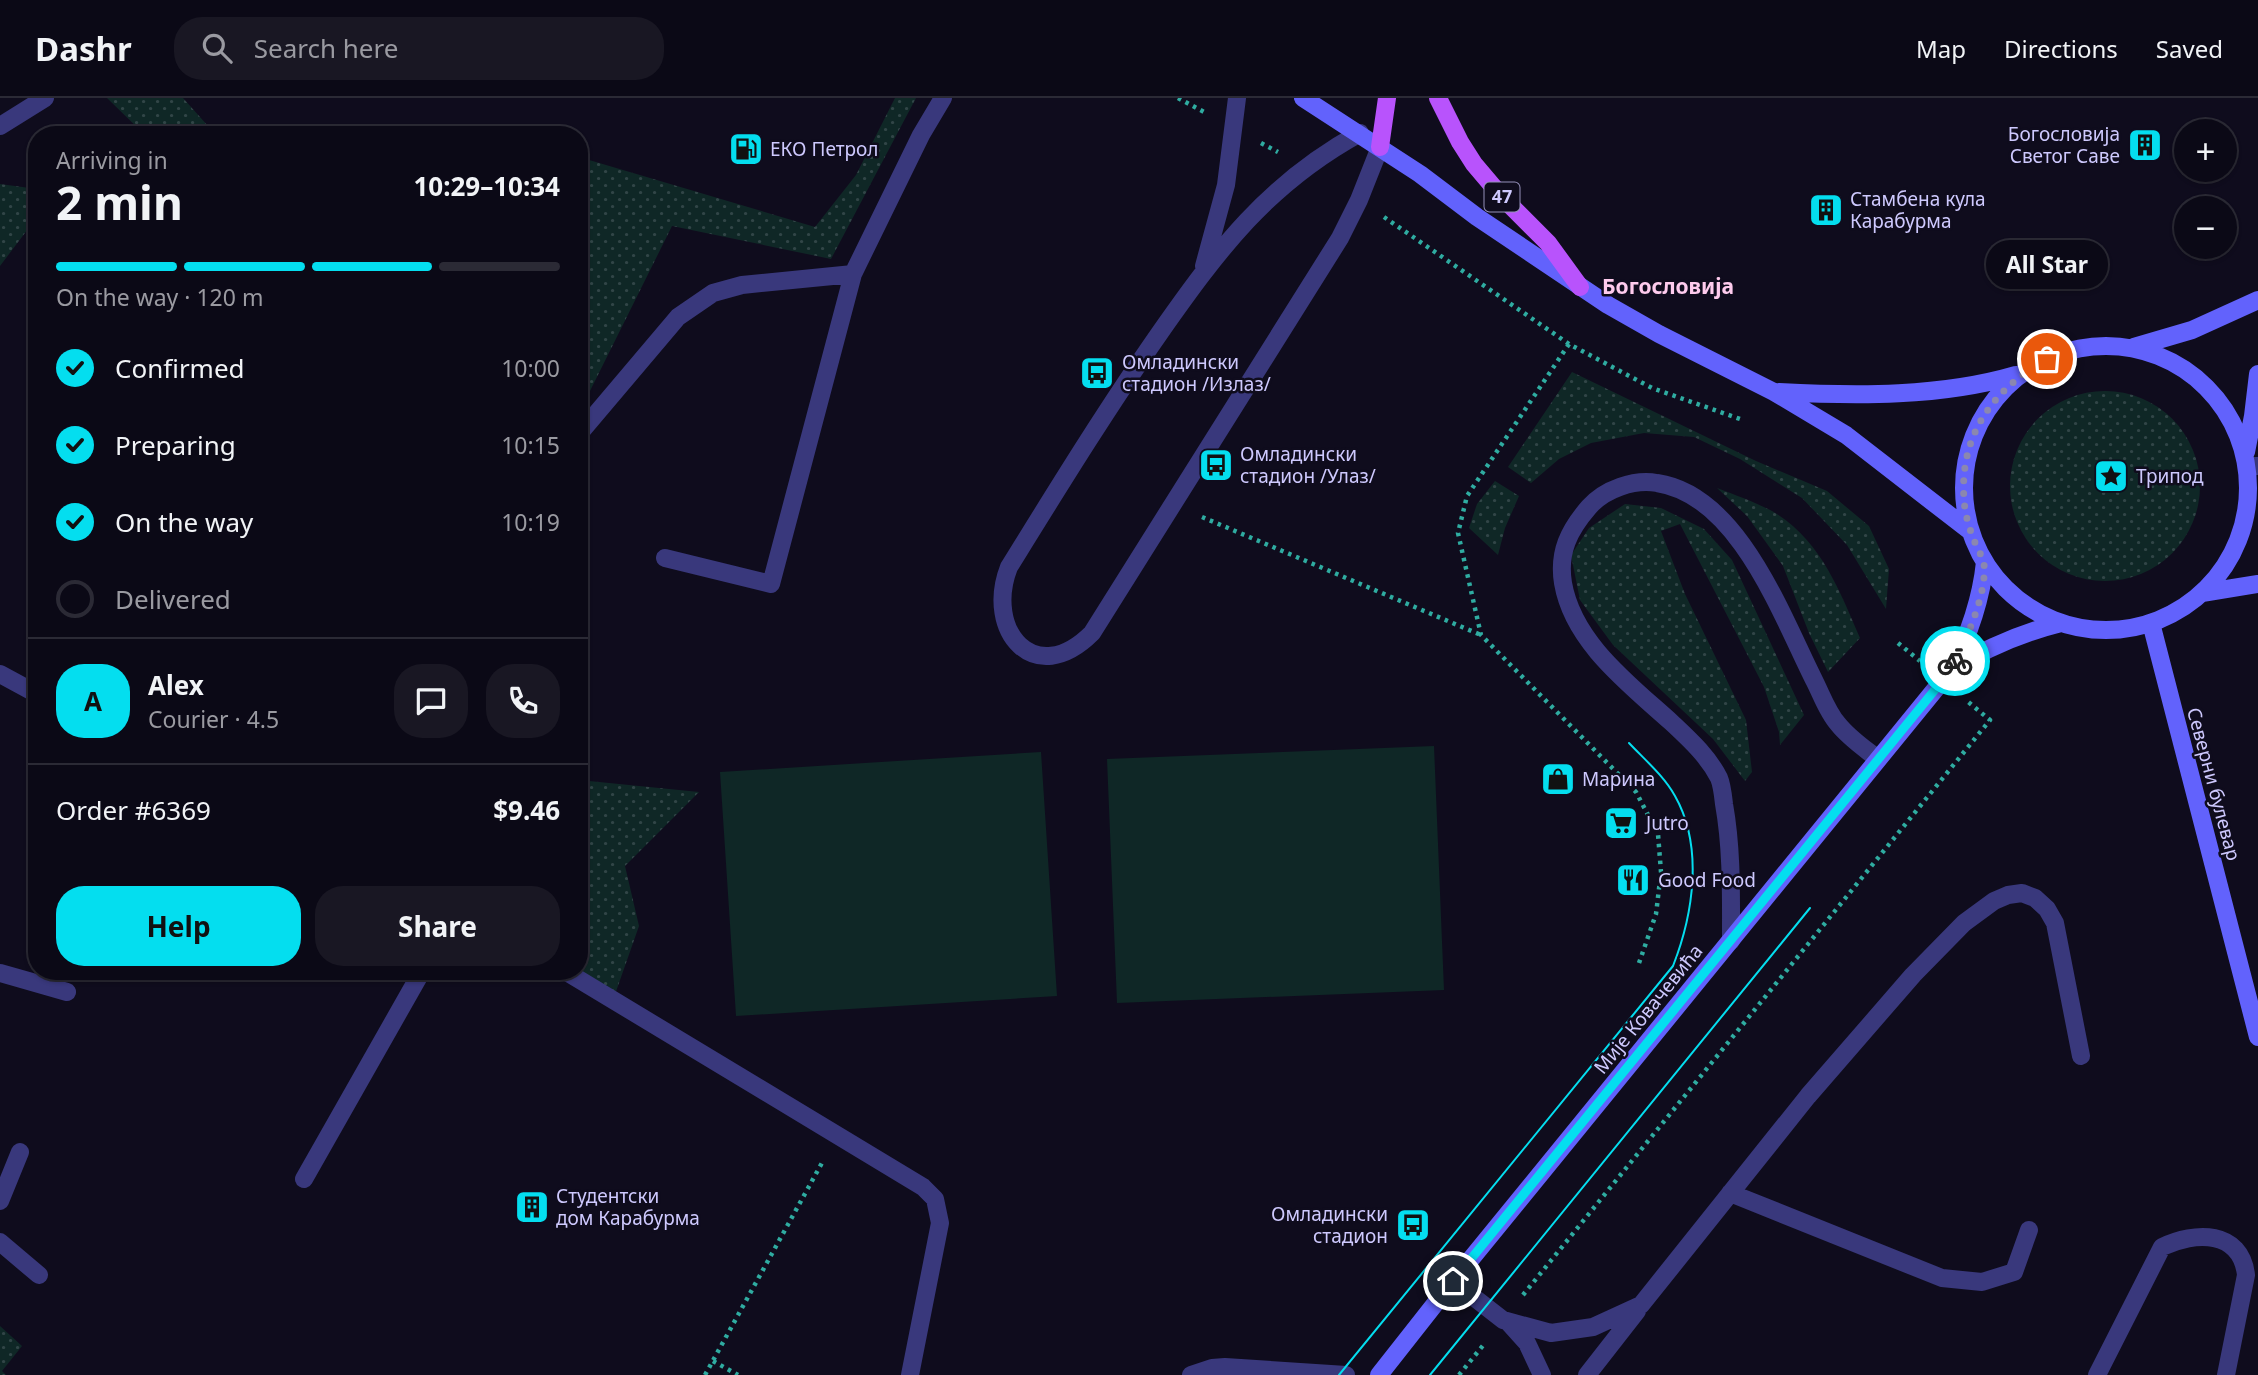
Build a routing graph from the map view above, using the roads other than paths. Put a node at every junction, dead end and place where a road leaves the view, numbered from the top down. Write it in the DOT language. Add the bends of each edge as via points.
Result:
graph roads {
  1 [pos="46,98"];
  2 [pos="943,98"];
  3 [pos="1237,98"];
  4 [pos="1303,98"];
  5 [pos="1387,98"];
  6 [pos="1438,98"];
  7 [pos="0,127"];
  8 [pos="1360,133"];
  9 [pos="1380,148"];
  10 [pos="853,274"];
  11 [pos="1201,275"];
  12 [pos="1580,286"];
  13 [pos="2258,300"];
  14 [pos="2132,348"];
  15 [pos="2022,373"];
  16 [pos="2258,374"];
  17 [pos="1774,392"];
  18 [pos="588,423"];
  19 [pos="2250,462"];
  20 [pos="2249,491"];
  21 [pos="2258,514"];
  22 [pos="1970,531"];
  23 [pos="664,558"];
  24 [pos="1985,562"];
  25 [pos="2258,584"];
  26 [pos="2202,593"];
  27 [pos="2061,622"];
  28 [pos="2151,623"];
  29 [pos="1951,670"];
  30 [pos="0,674"];
  31 [pos="28,689"];
  32 [pos="1878,759"];
  33 [pos="1731,941"];
  34 [pos="0,973"];
  35 [pos="417,980"];
  36 [pos="580,980"];
  37 [pos="67,992"];
  38 [pos="2258,1037"];
  39 [pos="2081,1056"];
  40 [pos="20,1152"];
  41 [pos="304,1179"];
  42 [pos="1730,1193"];
  43 [pos="0,1201"];
  44 [pos="2029,1230"];
  45 [pos="0,1241"];
  46 [pos="38,1275"];
  47 [pos="1453,1281"];
  48 [pos="1642,1305"];
  49 [pos="1506,1322"];
  50 [pos="1259,1372"];
  51 [pos="910,1375"];
  52 [pos="1191,1375"];
  53 [pos="1346,1375"];
  54 [pos="1379,1375"];
  55 [pos="1542,1375"];
  56 [pos="1587,1375"];
  57 [pos="2097,1375"];
  58 [pos="2226,1375"];
  1 -- 7 [label="lane"];
  2 -- 10 [label="lane"];
  3 -- 11 [label="lane" via="1226,184"];
  4 -- 8 [label="main road"];
  5 -- 9 [label="main road"];
  6 -- 12 [label="main road, 47" via="1474,164 1548,243"];
  8 -- 9 [label="main road"];
  8 -- 11 [label="lane" via="1277,189"];
  9 -- 11 [label="lane" via="1340,238 1092,633 1054,655 1027,652 1008,631 1002,601 1009,567 1108,406"];
  9 -- 12 [label="main road"];
  10 -- 18 [label="lane" via="742,285 713,293 678,317"];
  10 -- 23 [label="lane" via="771,584"];
  12 -- 17 [label="main road" via="1634,321"];
  13 -- 14 [label="main road, Мије Ковачевића" via="2192,330"];
  14 -- 15 [label="main road, Мије Ковачевића" via="2075,349"];
  14 -- 19 [label="main road, Мије Ковачевића" via="2171,361 2205,385 2230,418"];
  15 -- 17 [label="main road" via="1946,388 1845,394"];
  15 -- 22 [label="main road, Мије Ковачевића" via="1991,404 1971,443 1964,488"];
  16 -- 19 [label="main road, Мије Ковачевића"];
  17 -- 22 [label="main road" via="1846,435"];
  19 -- 20 [label="main road, Мије Ковачевића"];
  20 -- 21 [label="main road"];
  20 -- 26 [label="main road" via="2236,547"];
  22 -- 24 [label="main road, Мије Ковачевића"];
  24 -- 27 [label="main road, Мије Ковачевића" via="2025,605"];
  24 -- 29 [label="main road, Мије Ковачевића" via="1976,613"];
  25 -- 26 [label="main road"];
  26 -- 28 [label="main road, Мије Ковачевића"];
  27 -- 28 [label="main road, Мије Ковачевића" via="2091,629"];
  27 -- 29 [label="main road, Мије Ковачевића" via="2015,636"];
  28 -- 38 [label="main road, Северни булевар"];
  29 -- 32 [label="main road, Мије Ковачевића"];
  30 -- 31 [label="lane"];
  32 -- 33 [label="main road, Мије Ковачевића"];
  32 -- 33 [label="lane" via="1836,723 1761,571 1716,515 1690,495 1653,482 1618,488 1592,504 1570,532 1562,554 1565,598 1592,644 1692,741 1720,780 1731,851"];
  33 -- 47 [label="main road, Мије Ковачевића"];
  34 -- 37 [label="lane"];
  35 -- 41 [label="lane"];
  36 -- 51 [label="lane" via="935,1199 940,1223"];
  39 -- 42 [label="lane" via="2055,923 2035,898 2022,893 2008,895 1964,923 1913,975"];
  40 -- 43 [label="lane"];
  42 -- 44 [label="lane" via="1942,1278 1982,1282 2014,1272"];
  42 -- 48 [label="lane"];
  45 -- 46 [label="lane"];
  47 -- 49 [label="lane"];
  47 -- 54 [label="main road, Мије Ковачевића"];
  48 -- 49 [label="lane" via="1593,1327 1550,1333"];
  48 -- 56 [label="lane"];
  49 -- 55 [label="lane" via="1527,1343"];
  50 -- 52 [label="lane" via="1212,1368"];
  50 -- 53 [label="lane"];
  57 -- 58 [label="lane" via="2162,1247 2180,1238 2207,1237 2232,1244 2244,1259 2246,1275"];
}
